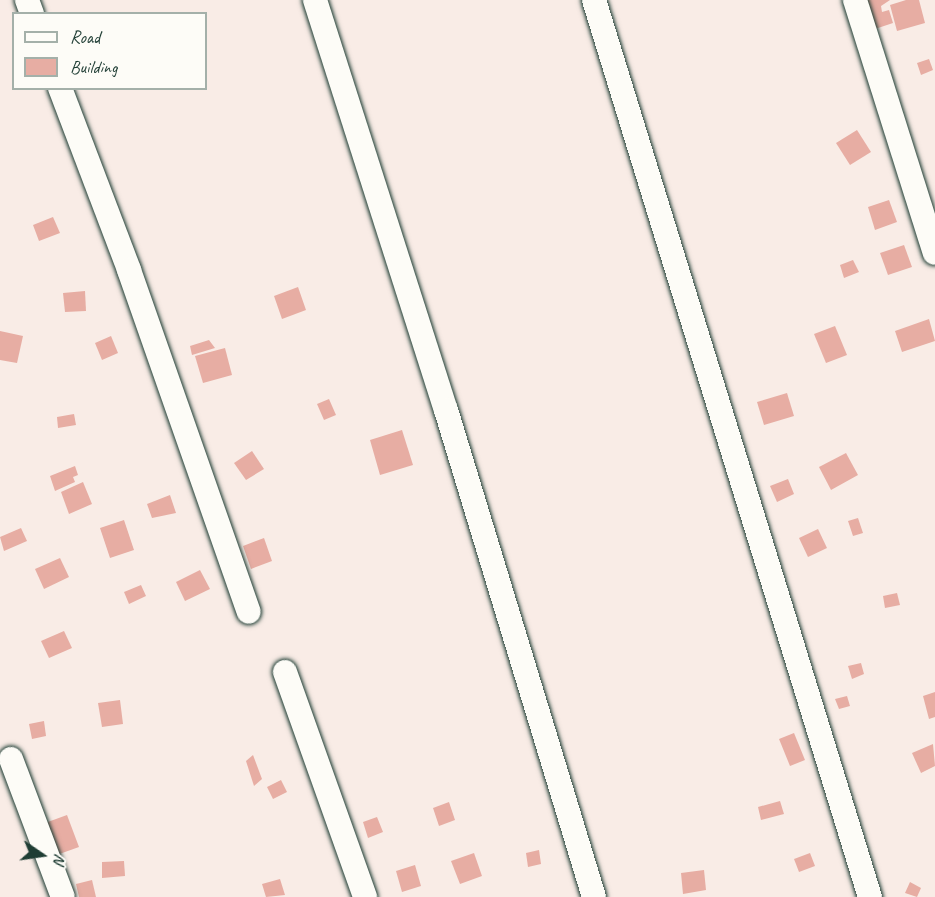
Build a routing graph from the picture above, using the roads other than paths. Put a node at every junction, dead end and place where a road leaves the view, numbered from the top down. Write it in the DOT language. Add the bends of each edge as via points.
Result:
graph roads {
  1 [pos="315,0"];
  2 [pos="594,0"];
  3 [pos="855,0"];
  4 [pos="61,90"];
  5 [pos="935,253"];
  6 [pos="249,612"];
  7 [pos="285,672"];
  8 [pos="11,759"];
  9 [pos="63,897"];
  10 [pos="365,897"];
  11 [pos="594,897"];
  12 [pos="870,897"];
  1 -- 11 [label="street" via="446,410"];
  2 -- 12 [label="street"];
  3 -- 5 [label="street"];
  4 -- 6 [label="street" via="129,270"];
  7 -- 10 [label="street"];
  8 -- 9 [label="street"];
}
